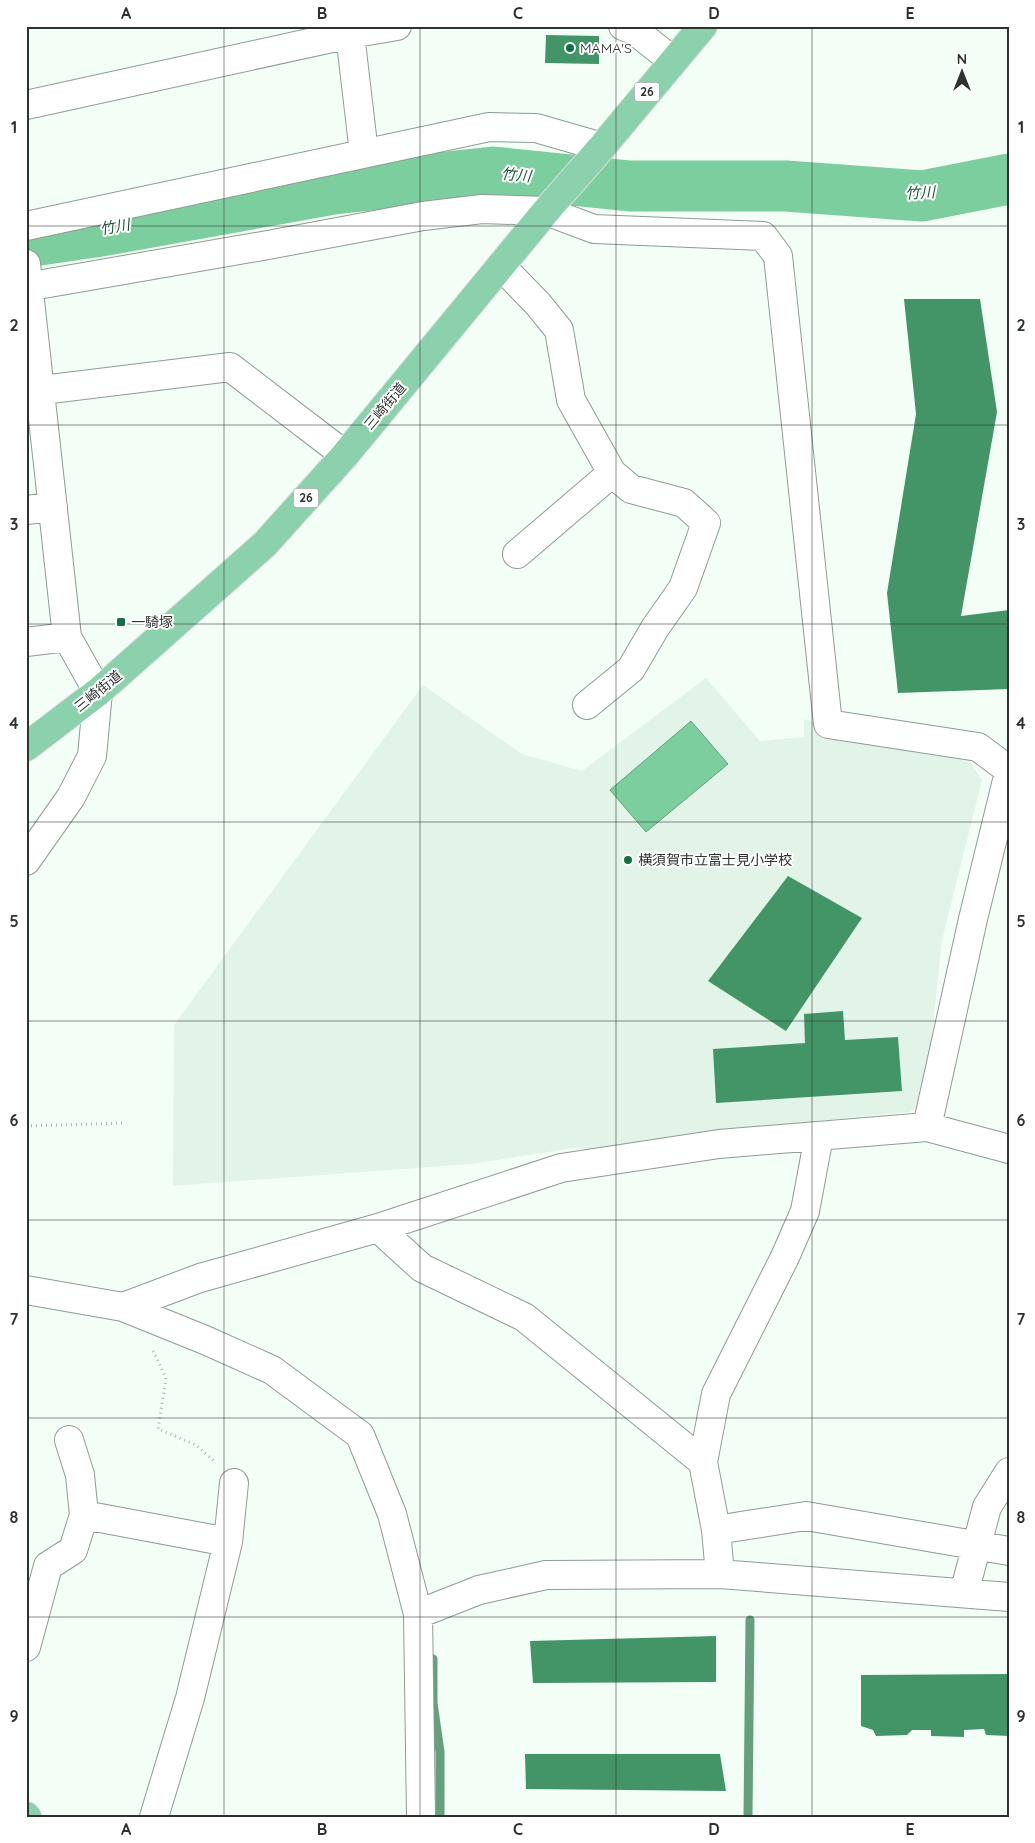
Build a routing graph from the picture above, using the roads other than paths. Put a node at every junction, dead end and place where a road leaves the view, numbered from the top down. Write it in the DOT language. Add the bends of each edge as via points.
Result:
graph roads {
  1 [pos="397,26"];
  2 [pos="623,26"];
  3 [pos="703,26"];
  4 [pos="350,34"];
  5 [pos="672,61"];
  6 [pos="26,105"];
  7 [pos="364,153"];
  8 [pos="597,153"];
  9 [pos="546,211"];
  10 [pos="26,226"];
  11 [pos="501,266"];
  12 [pos="27,279"];
  13 [pos="33,391"];
  14 [pos="345,455"];
  15 [pos="612,473"];
  16 [pos="53,507"];
  17 [pos="26,510"];
  18 [pos="517,554"];
  19 [pos="67,637"];
  20 [pos="26,642"];
  21 [pos="98,692"];
  22 [pos="586,705"];
  23 [pos="26,747"];
  24 [pos="1009,771"];
  25 [pos="26,861"];
  26 [pos="927,1127"];
  27 [pos="819,1136"];
  28 [pos="1009,1149"];
  29 [pos="378,1228"];
  30 [pos="26,1290"];
  31 [pos="129,1310"];
  32 [pos="69,1440"];
  33 [pos="703,1462"];
  34 [pos="1009,1472"];
  35 [pos="234,1483"];
  36 [pos="84,1515"];
  37 [pos="716,1530"];
  38 [pos="228,1542"];
  39 [pos="976,1546"];
  40 [pos="1009,1551"];
  41 [pos="720,1574"];
  42 [pos="964,1593"];
  43 [pos="1009,1598"];
  44 [pos="418,1614"];
  45 [pos="26,1647"];
  46 [pos="154,1817"];
  47 [pos="421,1817"];
  1 -- 4 [label="street"];
  2 -- 5 [label="street" via="634,30"];
  3 -- 5 [label="main road, 三崎街道 / 26"];
  4 -- 6 [label="street"];
  4 -- 7 [label="street"];
  5 -- 8 [label="main road, 三崎街道 / 26"];
  7 -- 8 [label="street" via="489,127 536,128"];
  7 -- 10 [label="street"];
  8 -- 9 [label="main road, 三崎街道 / 26"];
  9 -- 11 [label="main road, 三崎街道 / 26"];
  9 -- 12 [label="street" via="482,209 423,216"];
  9 -- 24 [label="street" via="594,229 763,236 778,256 828,724 978,747"];
  11 -- 14 [label="main road, 三崎街道 / 26"];
  11 -- 15 [label="street" via="559,330 571,400"];
  12 -- 13 [label="street"];
  13 -- 14 [label="street" via="230,366"];
  13 -- 16 [label="street"];
  14 -- 21 [label="main road, 三崎街道 / 26" via="265,544"];
  15 -- 18 [label="street"];
  15 -- 22 [label="street" via="631,489 684,503 706,522 683,588 630,670"];
  16 -- 17 [label="street"];
  16 -- 19 [label="street"];
  19 -- 20 [label="street"];
  19 -- 21 [label="street"];
  21 -- 23 [label="main road, 三崎街道 / 26"];
  21 -- 25 [label="street" via="92,756 71,797"];
  24 -- 26 [label="street"];
  26 -- 27 [label="street"];
  26 -- 28 [label="street"];
  27 -- 29 [label="street" via="719,1144 561,1168"];
  27 -- 33 [label="street" via="805,1211 716,1394"];
  29 -- 31 [label="street" via="200,1278"];
  29 -- 33 [label="street" via="422,1268 524,1318"];
  30 -- 31 [label="street"];
  31 -- 44 [label="street" via="272,1370 360,1435 392,1514"];
  32 -- 36 [label="street" via="80,1475"];
  33 -- 37 [label="street"];
  34 -- 39 [label="street" via="987,1507"];
  35 -- 38 [label="street"];
  36 -- 38 [label="street"];
  36 -- 45 [label="street" via="73,1550 48,1566"];
  37 -- 39 [label="street" via="806,1516"];
  37 -- 41 [label="street"];
  38 -- 46 [label="street" via="190,1698"];
  39 -- 40 [label="street"];
  39 -- 42 [label="street"];
  41 -- 42 [label="street"];
  41 -- 44 [label="street" via="546,1575 478,1590"];
  42 -- 43 [label="street"];
  44 -- 47 [label="street"];
}
